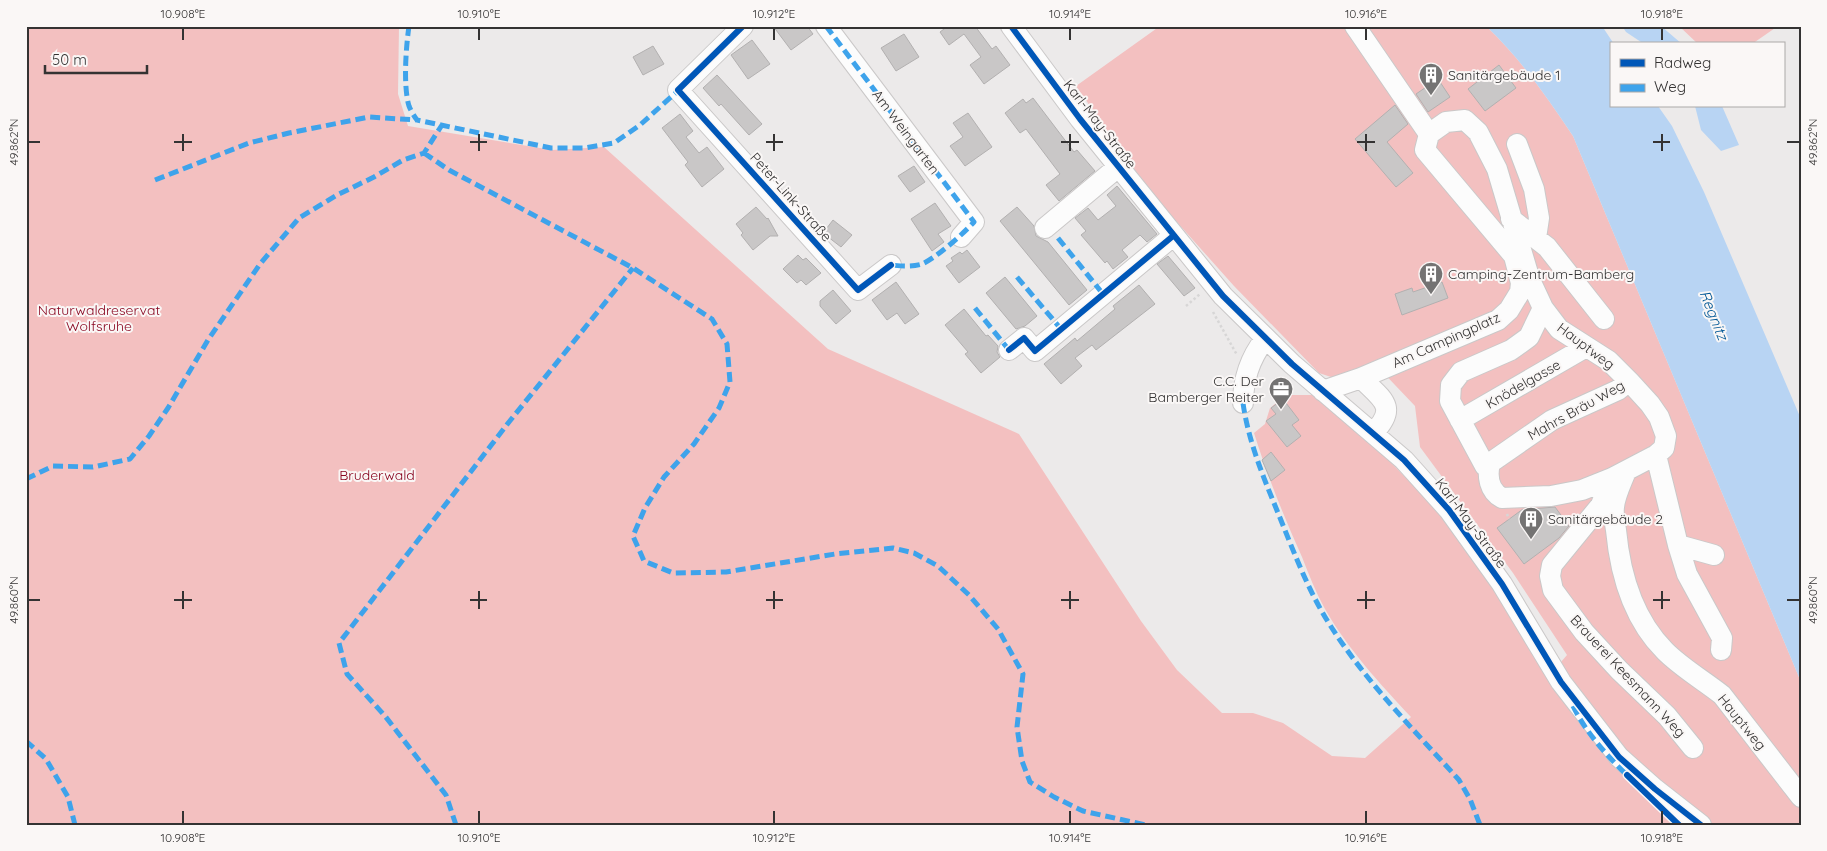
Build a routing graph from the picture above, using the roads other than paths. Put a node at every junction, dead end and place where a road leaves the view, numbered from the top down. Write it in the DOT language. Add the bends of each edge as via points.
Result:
graph roads {
  1 [pos="743,26"];
  2 [pos="826,26"];
  3 [pos="1011,26"];
  4 [pos="1355,26"];
  5 [pos="1429,134"];
  6 [pos="1517,144"];
  7 [pos="1118,167"];
  8 [pos="1511,219"];
  9 [pos="1045,228"];
  10 [pos="1173,236"];
  11 [pos="961,237"];
  12 [pos="1536,238"];
  13 [pos="891,265"];
  14 [pos="1543,308"];
  15 [pos="1604,319"];
  16 [pos="1265,339"];
  17 [pos="1586,348"];
  18 [pos="1009,350"];
  19 [pos="1361,378"];
  20 [pos="1629,381"];
  21 [pos="1323,391"];
  22 [pos="1243,403"];
  23 [pos="1460,420"];
  24 [pos="1373,434"];
  25 [pos="1656,455"];
  26 [pos="1489,468"];
  27 [pos="1619,474"];
  28 [pos="1678,545"];
  29 [pos="1714,555"];
  30 [pos="1721,650"];
  31 [pos="1693,748"];
  32 [pos="1801,797"];
  33 [pos="1702,825"];
  1 -- 13 [label="street, Peter-Link-Straße" via="678,90 858,290"];
  2 -- 11 [label="street, Am Weingarten" via="974,222"];
  3 -- 7 [label="street, Karl-May-Straße"];
  4 -- 5 [label="street"];
  5 -- 8 [label="street, Hauptweg" via="1446,122 1464,120 1478,132 1497,169"];
  5 -- 19 [label="street, Am Campingplatz" via="1425,150 1514,256 1520,292 1498,320"];
  6 -- 12 [label="street" via="1534,189 1539,218"];
  7 -- 9 [label="street"];
  7 -- 10 [label="street, Karl-May-Straße"];
  8 -- 12 [label="street"];
  8 -- 14 [label="street, Hauptweg" via="1530,280"];
  10 -- 16 [label="street, Karl-May-Straße" via="1223,296"];
  10 -- 18 [label="street" via="1035,351 1024,338"];
  12 -- 15 [label="street" via="1547,247"];
  14 -- 17 [label="street, Hauptweg" via="1560,329"];
  14 -- 23 [label="street" via="1529,337 1511,350 1461,372 1451,385 1450,401"];
  16 -- 21 [label="street, Karl-May-Straße"];
  16 -- 22 [label="street" via="1248,367"];
  17 -- 20 [label="street, Hauptweg" via="1609,361"];
  17 -- 23 [label="street, Knödelgasse"];
  19 -- 21 [label="street, Am Campingplatz"];
  19 -- 24 [label="street" via="1383,400 1387,410 1384,422"];
  20 -- 25 [label="street, Hauptweg" via="1659,417 1666,436 1664,448"];
  20 -- 26 [label="street, Mahrs Bräu Weg" via="1618,390 1552,420 1490,463"];
  21 -- 24 [label="street, Karl-May-Straße"];
  23 -- 26 [label="street" via="1484,466"];
  24 -- 33 [label="street, Karl-May-Straße" via="1404,460 1449,510 1502,584 1561,682 1619,757"];
  25 -- 27 [label="street"];
  25 -- 28 [label="street"];
  26 -- 27 [label="street" via="1490,482 1496,495 1502,498 1551,496 1582,490"];
  27 -- 31 [label="street, Brauerei Keesmann Weg" via="1601,505 1552,565 1553,590 1584,632 1667,716"];
  27 -- 32 [label="street, Hauptweg" via="1614,507 1618,554 1628,590 1648,629 1684,668 1722,695"];
  28 -- 29 [label="street"];
  28 -- 30 [label="street" via="1687,574 1722,638"];
}
